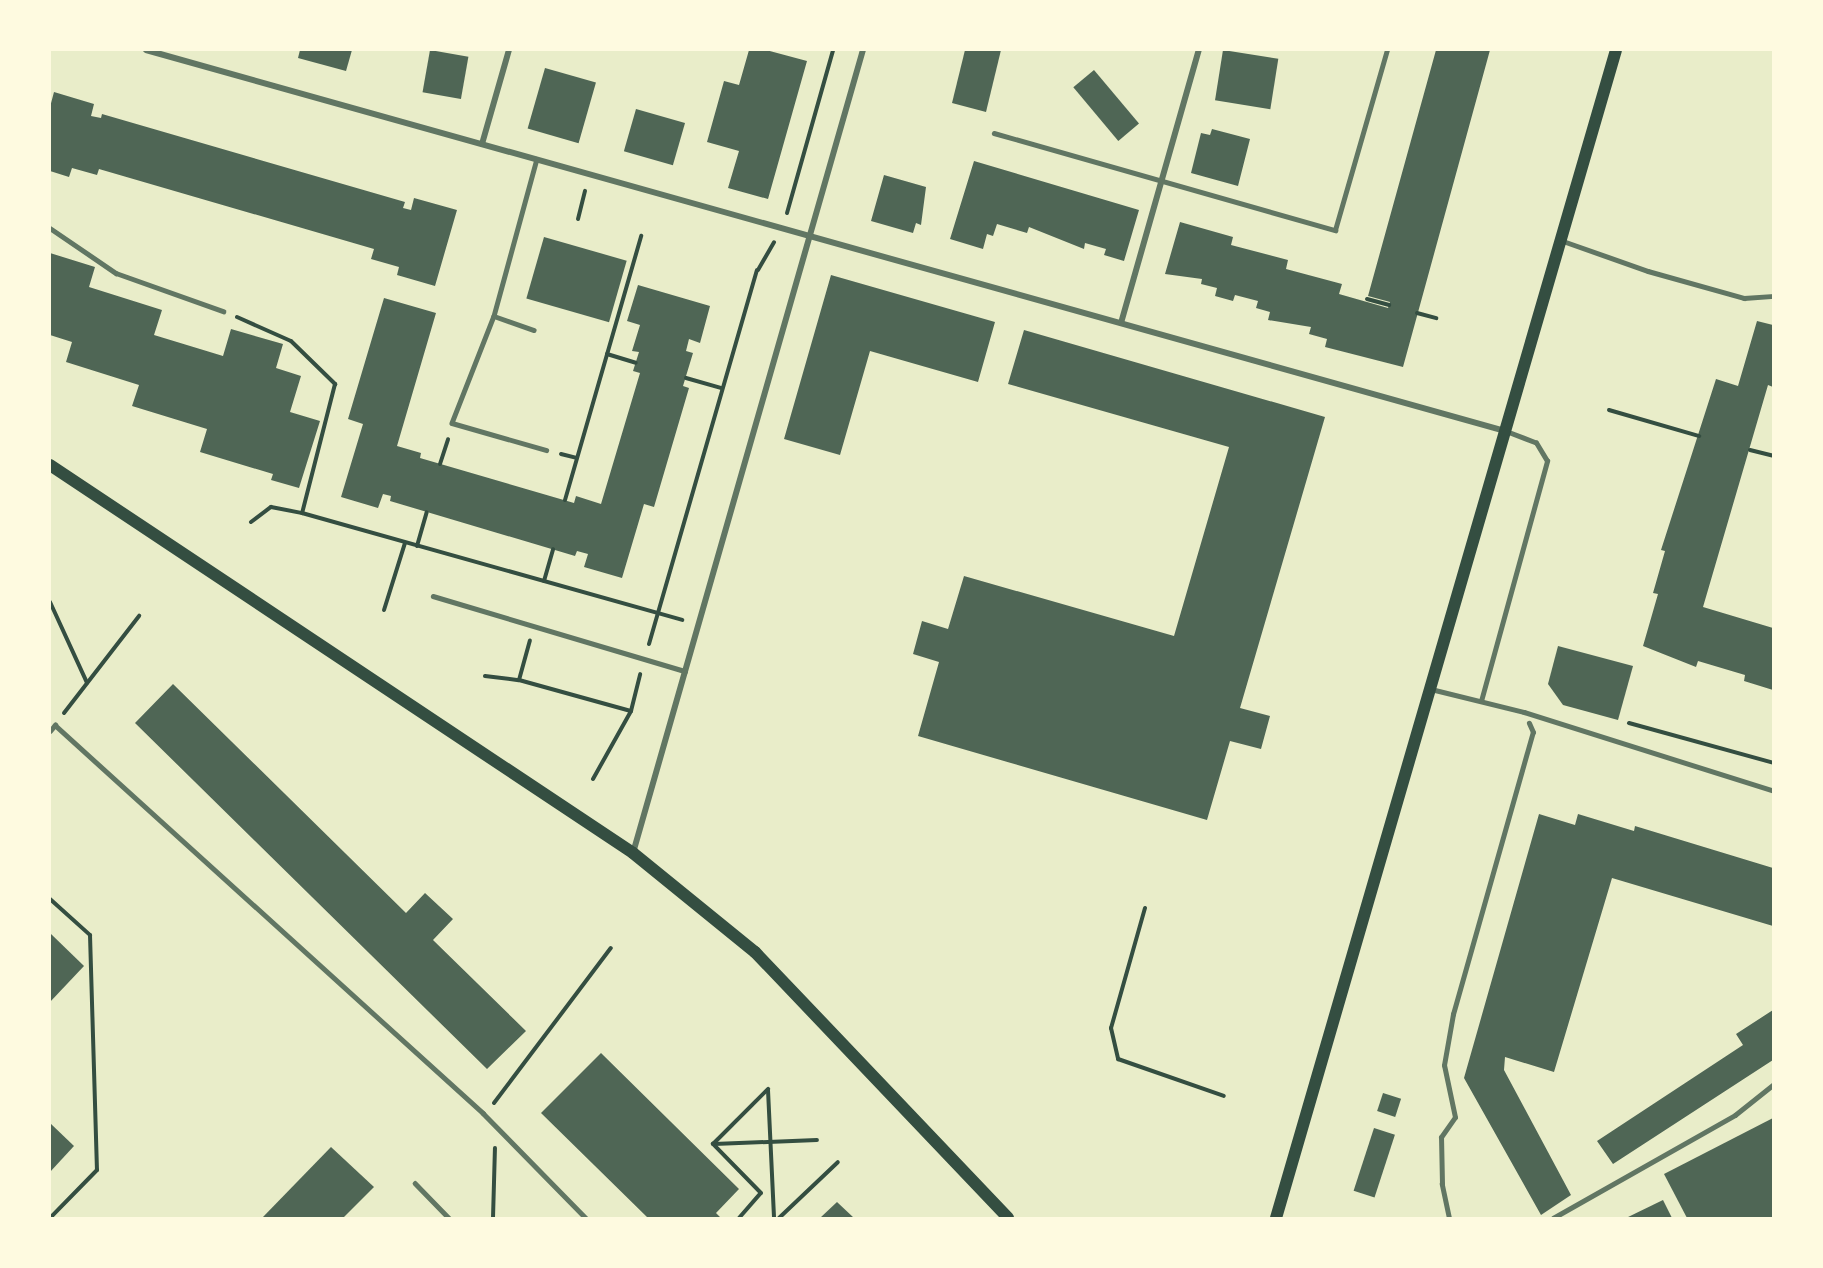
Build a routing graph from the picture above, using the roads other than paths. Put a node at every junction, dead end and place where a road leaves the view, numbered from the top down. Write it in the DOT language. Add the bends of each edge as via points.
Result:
graph roads {
  1 [pos="146,50"];
  2 [pos="509,50"];
  3 [pos="863,50"];
  4 [pos="1199,50"];
  5 [pos="1387,50"];
  6 [pos="1616,50"];
  7 [pos="994,133"];
  8 [pos="482,144"];
  9 [pos="537,159"];
  10 [pos="1161,181"];
  11 [pos="50,228"];
  12 [pos="810,236"];
  13 [pos="1560,240"];
  14 [pos="1773,296"];
  15 [pos="223,311"];
  16 [pos="494,316"];
  17 [pos="1121,323"];
  18 [pos="534,330"];
  19 [pos="1505,431"];
  20 [pos="546,450"];
  21 [pos="50,465"];
  22 [pos="434,596"];
  23 [pos="685,671"];
  24 [pos="1431,689"];
  25 [pos="1481,701"];
  26 [pos="1529,723"];
  27 [pos="50,731"];
  28 [pos="1773,791"];
  29 [pos="633,853"];
  30 [pos="1773,1084"];
  31 [pos="415,1183"];
  32 [pos="449,1218"];
  33 [pos="586,1218"];
  34 [pos="1008,1218"];
  35 [pos="1276,1218"];
  36 [pos="1449,1218"];
  37 [pos="1553,1218"];
  1 -- 8 [label="street"];
  2 -- 8 [label="street"];
  3 -- 12 [label="street"];
  4 -- 10 [label="street"];
  5 -- 10 [label="lane" via="1335,230"];
  6 -- 13 [label="main road"];
  7 -- 10 [label="lane"];
  8 -- 9 [label="street"];
  9 -- 12 [label="street"];
  9 -- 16 [label="lane"];
  10 -- 17 [label="street"];
  11 -- 15 [label="lane" via="116,273"];
  12 -- 17 [label="street"];
  12 -- 23 [label="street"];
  13 -- 14 [label="lane" via="1648,271 1744,298"];
  13 -- 19 [label="main road"];
  16 -- 18 [label="lane"];
  16 -- 20 [label="lane" via="452,423"];
  17 -- 19 [label="street"];
  19 -- 24 [label="main road"];
  19 -- 25 [label="lane" via="1536,443 1547,461"];
  21 -- 29 [label="main road"];
  22 -- 23 [label="lane" via="644,662"];
  23 -- 29 [label="street"];
  24 -- 25 [label="lane"];
  24 -- 35 [label="main road"];
  25 -- 28 [label="lane"];
  26 -- 36 [label="street" via="1533,732 1453,1014 1444,1065 1455,1117 1441,1137 1442,1184"];
  27 -- 33 [label="lane" via="55,725 496,1126"];
  29 -- 34 [label="main road" via="755,952"];
  30 -- 37 [label="lane" via="1735,1115"];
  31 -- 32 [label="lane"];
}
